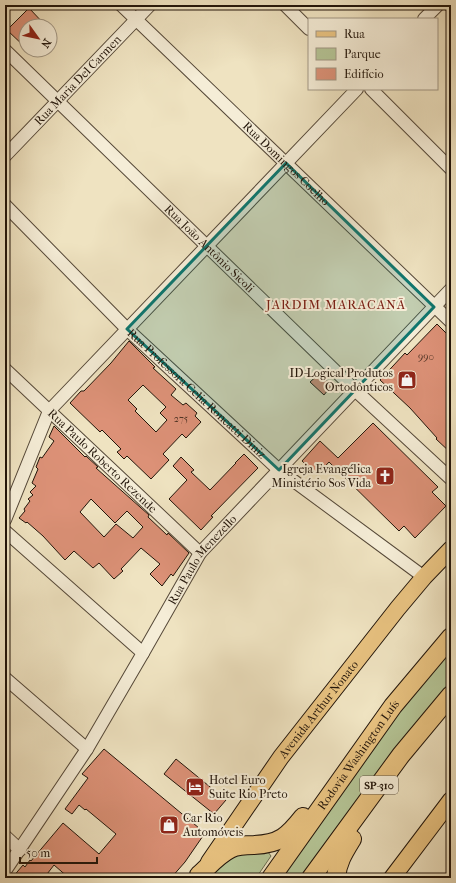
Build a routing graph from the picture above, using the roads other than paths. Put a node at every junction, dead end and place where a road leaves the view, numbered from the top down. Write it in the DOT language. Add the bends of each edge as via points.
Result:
graph roads {
  1 [pos="121,5"];
  2 [pos="150,5"];
  3 [pos="285,5"];
  4 [pos="438,5"];
  5 [pos="425,18"];
  6 [pos="136,20"];
  7 [pos="308,27"];
  8 [pos="5,50"];
  9 [pos="356,90"];
  10 [pos="372,90"];
  11 [pos="59,102"];
  12 [pos="5,156"];
  13 [pos="286,164"];
  14 [pos="451,169"];
  15 [pos="5,205"];
  16 [pos="207,245"];
  17 [pos="451,289"];
  18 [pos="434,307"];
  19 [pos="451,322"];
  20 [pos="127,329"];
  21 [pos="5,369"];
  22 [pos="355,390"];
  23 [pos="49,410"];
  24 [pos="279,470"];
  25 [pos="451,479"];
  26 [pos="5,520"];
  27 [pos="5,531"];
  28 [pos="451,549"];
  29 [pos="200,553"];
  30 [pos="424,577"];
  31 [pos="451,637"];
  32 [pos="143,653"];
  33 [pos="5,678"];
  34 [pos="451,694"];
  35 [pos="451,704"];
  36 [pos="393,706"];
  37 [pos="87,749"];
  38 [pos="451,800"];
  39 [pos="5,836"];
  40 [pos="20,850"];
  41 [pos="5,871"];
  42 [pos="198,877"];
  43 [pos="271,878"];
  44 [pos="311,878"];
  45 [pos="336,878"];
  46 [pos="392,878"];
  1 -- 6 [label="street, Rua Domingos Coelho"];
  2 -- 6 [label="street, Rua Maria Del Carmen"];
  3 -- 7 [label="street"];
  4 -- 5 [label="street"];
  6 -- 11 [label="street, Rua Maria Del Carmen"];
  6 -- 13 [label="street, Rua Domingos Coelho"];
  8 -- 11 [label="street, Rua João Antônio Sicoli"];
  9 -- 13 [label="street"];
  10 -- 14 [label="street"];
  11 -- 12 [label="street, Rua Maria Del Carmen"];
  11 -- 16 [label="street, Rua João Antônio Sicoli"];
  13 -- 16 [label="street"];
  13 -- 18 [label="street, Rua Domingos Coelho"];
  15 -- 20 [label="street, Rua Professora Celia Roncatti Diniz"];
  16 -- 20 [label="street"];
  16 -- 22 [label="street, Rua João Antônio Sicoli"];
  17 -- 18 [label="street, Rua Paulo Menezello"];
  18 -- 19 [label="street, Rua Domingos Coelho"];
  18 -- 22 [label="street, Rua Paulo Menezello"];
  20 -- 23 [label="street"];
  20 -- 24 [label="street, Rua Professora Celia Roncatti Diniz"];
  21 -- 23 [label="street, Rua Paulo Roberto Rezende"];
  22 -- 24 [label="street, Rua Paulo Menezello"];
  22 -- 25 [label="street, Rua João Antônio Sicoli"];
  23 -- 26 [label="street"];
  23 -- 29 [label="street, Rua Paulo Roberto Rezende"];
  24 -- 29 [label="street, Rua Paulo Menezello"];
  24 -- 30 [label="street, Rua Professora Celia Roncatti Diniz"];
  27 -- 32 [label="street"];
  28 -- 30 [label="main road, Avenida Arthur Nonato"];
  29 -- 32 [label="street, Rua Paulo Menezello"];
  30 -- 42 [label="main road, Avenida Arthur Nonato" via="281,757"];
  31 -- 36 [label="highway, Rodovia Washington Luís / SP-310"];
  32 -- 37 [label="street, Rua Paulo Menezello"];
  33 -- 37 [label="street"];
  34 -- 44 [label="highway, SP-310" via="401,755"];
  35 -- 45 [label="highway" via="374,806 342,855 336,870"];
  36 -- 42 [label="highway" via="294,828 274,842 231,848"];
  36 -- 43 [label="highway, Rodovia Washington Luís / SP-310"];
  37 -- 40 [label="street, Rua Paulo Menezello"];
  38 -- 46 [label="main road"];
  39 -- 40 [label="street"];
  40 -- 41 [label="street, Rua Paulo Menezello"];
}
